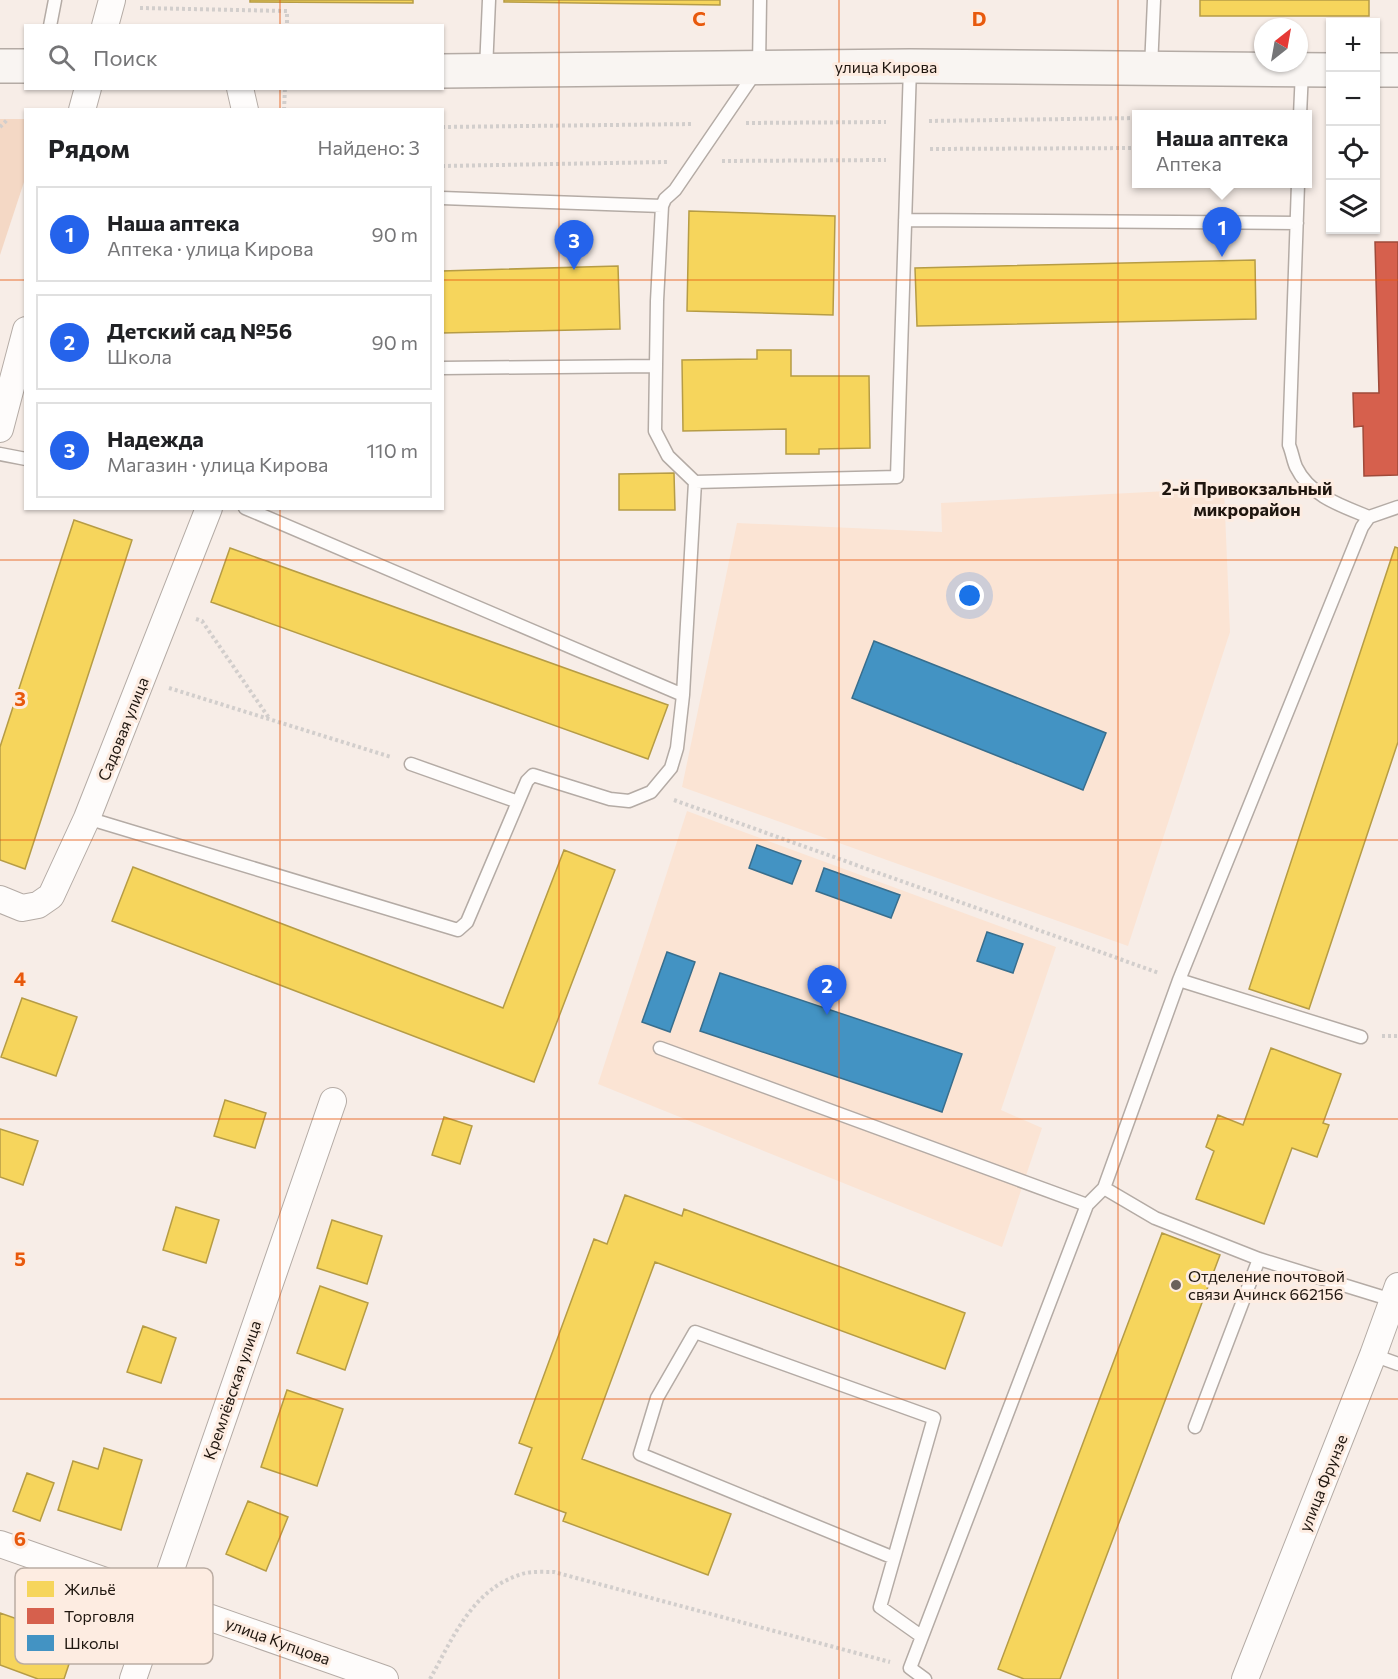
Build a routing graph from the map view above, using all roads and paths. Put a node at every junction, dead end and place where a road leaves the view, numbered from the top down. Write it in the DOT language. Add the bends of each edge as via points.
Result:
graph roads {
  1 [pos="489,0"];
  2 [pos="760,0"];
  3 [pos="1154,0"];
  4 [pos="52,3"];
  5 [pos="109,11"];
  6 [pos="50,24"];
  7 [pos="287,24"];
  8 [pos="0,66"];
  9 [pos="24,66"];
  10 [pos="910,66"];
  11 [pos="759,68"];
  12 [pos="1151,68"];
  13 [pos="1316,69"];
  14 [pos="486,70"];
  15 [pos="1380,70"];
  16 [pos="1398,70"];
  17 [pos="444,71"];
  18 [pos="87,90"];
  19 [pos="240,90"];
  20 [pos="285,90"];
  21 [pos="83,108"];
  22 [pos="245,108"];
  23 [pos="284,108"];
  24 [pos="1301,110"];
  25 [pos="1132,118"];
  26 [pos="8,119"];
  27 [pos="909,121"];
  28 [pos="720,124"];
  29 [pos="0,127"];
  30 [pos="444,128"];
  31 [pos="1132,148"];
  32 [pos="908,149"];
  33 [pos="1298,188"];
  34 [pos="444,198"];
  35 [pos="662,206"];
  36 [pos="906,220"];
  37 [pos="1297,223"];
  38 [pos="24,338"];
  39 [pos="656,366"];
  40 [pos="444,368"];
  41 [pos="0,429"];
  42 [pos="0,454"];
  43 [pos="24,459"];
  44 [pos="695,482"];
  45 [pos="1398,507"];
  46 [pos="208,510"];
  47 [pos="250,510"];
  48 [pos="1369,517"];
  49 [pos="171,607"];
  50 [pos="142,679"];
  51 [pos="683,695"];
  52 [pos="270,719"];
  53 [pos="411,764"];
  54 [pos="651,792"];
  55 [pos="518,802"];
  56 [pos="87,818"];
  57 [pos="0,899"];
  58 [pos="1179,980"];
  59 [pos="1361,1037"];
  60 [pos="660,1048"];
  61 [pos="333,1101"];
  62 [pos="1104,1188"];
  63 [pos="1087,1205"];
  64 [pos="1259,1259"];
  65 [pos="1395,1293"];
  66 [pos="1373,1355"];
  67 [pos="1398,1364"];
  68 [pos="1195,1427"];
  69 [pos="0,1544"];
  70 [pos="894,1558"];
  71 [pos="70,1568"];
  72 [pos="171,1568"];
  73 [pos="213,1618"];
  74 [pos="921,1636"];
  75 [pos="138,1664"];
  76 [pos="910,1668"];
  77 [pos="133,1679"];
  78 [pos="386,1679"];
  79 [pos="430,1679"];
  80 [pos="925,1679"];
  81 [pos="1245,1679"];
  1 -- 14 [label="lane"];
  2 -- 11 [label="lane"];
  3 -- 12 [label="lane"];
  4 -- 6 [label="lane"];
  5 -- 7 [label="path" via="287,11"];
  8 -- 9 [label="main road"];
  10 -- 11 [label="main road, улица Кирова"];
  10 -- 12 [label="main road, улица Кирова"];
  10 -- 27 [label="lane"];
  11 -- 14 [label="main road, улица Кирова"];
  11 -- 28 [label="lane"];
  12 -- 13 [label="main road, улица Кирова"];
  13 -- 24 [label="lane"];
  14 -- 17 [label="main road, улица Кирова"];
  15 -- 16 [label="main road"];
  18 -- 21 [label="street"];
  19 -- 22 [label="street"];
  20 -- 23 [label="path"];
  25 -- 27 [label="path"];
  26 -- 29 [label="path"];
  27 -- 28 [label="path"];
  27 -- 32 [label="lane"];
  28 -- 30 [label="path"];
  28 -- 35 [label="lane"];
  31 -- 32 [label="path"];
  32 -- 36 [label="lane"];
  33 -- 37 [label="lane"];
  34 -- 35 [label="lane"];
  35 -- 39 [label="lane"];
  36 -- 37 [label="lane"];
  36 -- 44 [label="lane" via="897,477"];
  37 -- 48 [label="lane" via="1289,445 1297,468 1316,491"];
  38 -- 41 [label="street"];
  39 -- 40 [label="lane"];
  39 -- 44 [label="lane" via="655,431 668,456"];
  42 -- 43 [label="lane"];
  44 -- 51 [label="lane"];
  45 -- 48 [label="lane"];
  46 -- 49 [label="street, Садовая улица"];
  47 -- 51 [label="lane"];
  48 -- 58 [label="lane"];
  49 -- 50 [label="street, Садовая улица"];
  49 -- 52 [label="path" via="202,621"];
  50 -- 52 [label="path"];
  50 -- 56 [label="street, Садовая улица"];
  51 -- 54 [label="lane" via="671,768"];
  52 -- 53 [label="path"];
  53 -- 55 [label="lane"];
  54 -- 55 [label="lane" via="629,801 609,799 533,776"];
  54 -- 58 [label="path"];
  55 -- 56 [label="lane" via="467,922 458,930"];
  56 -- 57 [label="street, Садовая улица" via="51,896 38,905 22,908"];
  58 -- 59 [label="lane"];
  58 -- 62 [label="lane"];
  60 -- 63 [label="lane"];
  61 -- 72 [label="street, Кремлёвская улица"];
  62 -- 63 [label="lane"];
  62 -- 64 [label="lane" via="1155,1218"];
  63 -- 74 [label="lane"];
  64 -- 65 [label="lane"];
  64 -- 68 [label="lane"];
  65 -- 66 [label="street, улица Фрунзе"];
  66 -- 67 [label="lane"];
  66 -- 81 [label="street, улица Фрунзе"];
  69 -- 71 [label="street, улица Купцова"];
  70 -- 70 [label="lane" via="934,1418 695,1332 657,1398 640,1454"];
  70 -- 74 [label="lane" via="880,1607"];
  73 -- 78 [label="street, улица Купцова"];
  74 -- 76 [label="lane"];
  75 -- 77 [label="street, Кремлёвская улица"];
  76 -- 79 [label="path" via="554,1572 522,1574 491,1589 470,1608"];
  76 -- 80 [label="lane"];
}
